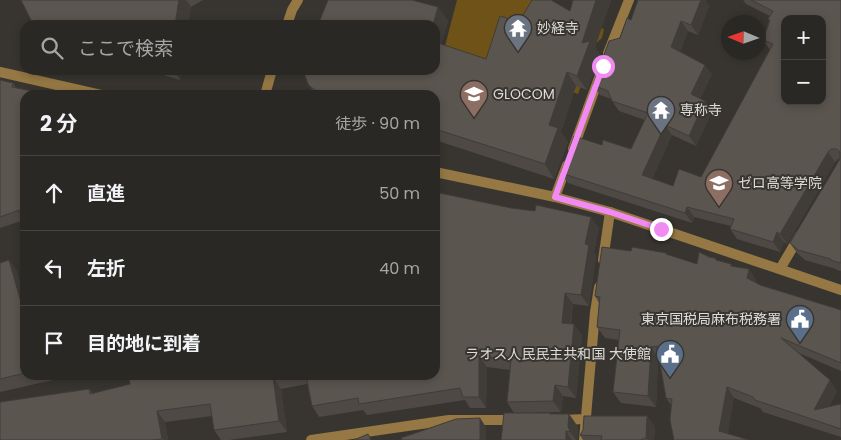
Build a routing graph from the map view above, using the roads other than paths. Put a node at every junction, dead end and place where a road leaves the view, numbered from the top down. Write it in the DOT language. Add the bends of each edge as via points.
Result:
graph roads {
  1 [pos="298,0"];
  2 [pos="629,0"];
  3 [pos="289,20"];
  4 [pos="0,72"];
  5 [pos="271,75"];
  6 [pos="79,90"];
  7 [pos="266,90"];
  8 [pos="440,173"];
  9 [pos="555,197"];
  10 [pos="610,212"];
  11 [pos="806,224"];
  12 [pos="780,269"];
  13 [pos="841,290"];
  14 [pos="526,420"];
  15 [pos="555,420"];
  16 [pos="586,420"];
  17 [pos="311,440"];
  18 [pos="584,440"];
  1 -- 3 [label="street"];
  2 -- 9 [label="street"];
  4 -- 6 [label="street"];
  5 -- 7 [label="street"];
  8 -- 9 [label="street"];
  9 -- 10 [label="street"];
  10 -- 12 [label="street"];
  10 -- 16 [label="street"];
  11 -- 12 [label="street"];
  12 -- 13 [label="street"];
  14 -- 17 [label="street" via="449,420 392,433"];
  15 -- 16 [label="street"];
  16 -- 18 [label="street"];
}
